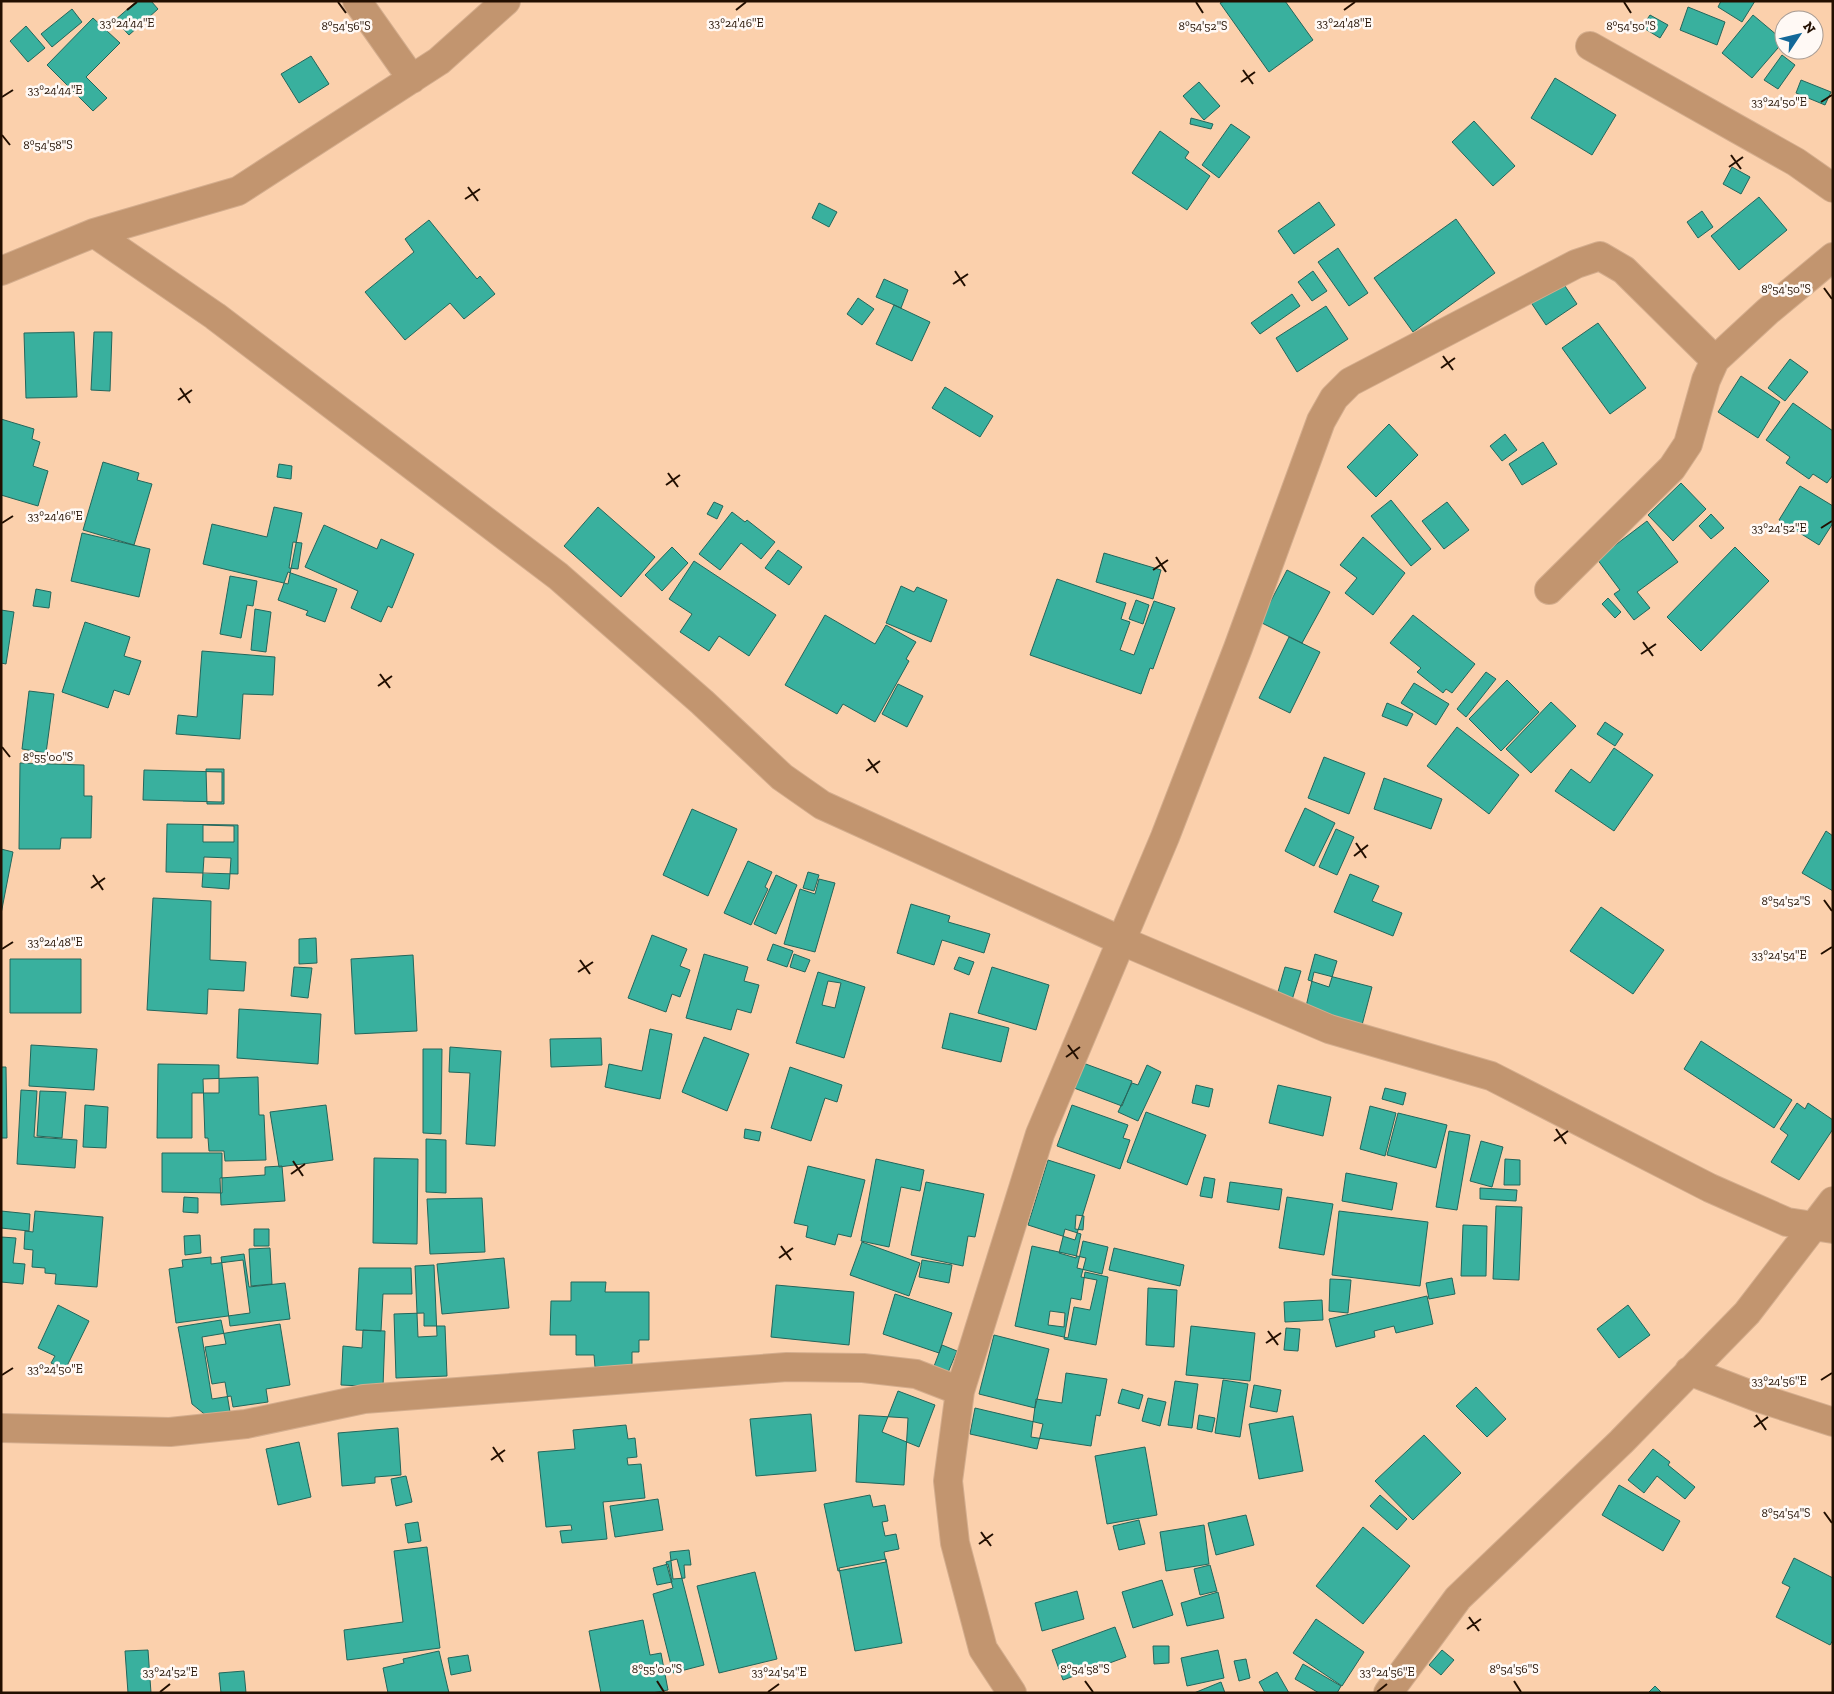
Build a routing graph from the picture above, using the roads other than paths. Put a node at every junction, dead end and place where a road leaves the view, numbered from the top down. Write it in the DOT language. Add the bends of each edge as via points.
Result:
graph roads {
  1 [pos="357,1"];
  2 [pos="506,1"];
  3 [pos="1590,46"];
  4 [pos="412,79"];
  5 [pos="1833,188"];
  6 [pos="94,233"];
  7 [pos="1833,258"];
  8 [pos="1,271"];
  9 [pos="1715,360"];
  10 [pos="1549,590"];
  11 [pos="1122,941"];
  12 [pos="1833,1201"];
  13 [pos="1824,1228"];
  14 [pos="1689,1371"];
  15 [pos="960,1391"];
  16 [pos="1833,1422"];
  17 [pos="1,1428"];
  18 [pos="1012,1693"];
  19 [pos="1388,1693"];
  1 -- 4 [label="street"];
  2 -- 4 [label="street" via="439,61"];
  3 -- 5 [label="street" via="1796,162"];
  4 -- 6 [label="street" via="238,191"];
  6 -- 8 [label="street"];
  6 -- 11 [label="street" via="215,316 558,576 782,777 822,805"];
  7 -- 9 [label="street"];
  9 -- 10 [label="street" via="1688,444 1672,468"];
  9 -- 11 [label="street" via="1624,270 1600,256 1576,264 1350,382 1334,398 1321,421 1220,696"];
  11 -- 13 [label="street" via="1329,1029 1491,1076 1710,1188 1788,1222"];
  11 -- 15 [label="street" via="1040,1134"];
  12 -- 13 [label="street"];
  13 -- 14 [label="street"];
  14 -- 16 [label="street"];
  14 -- 19 [label="street" via="1621,1442 1458,1598"];
  15 -- 17 [label="street" via="916,1374 863,1368 787,1367 364,1399 246,1424 170,1432"];
  15 -- 18 [label="street" via="948,1481 954,1543 983,1649"];
}
